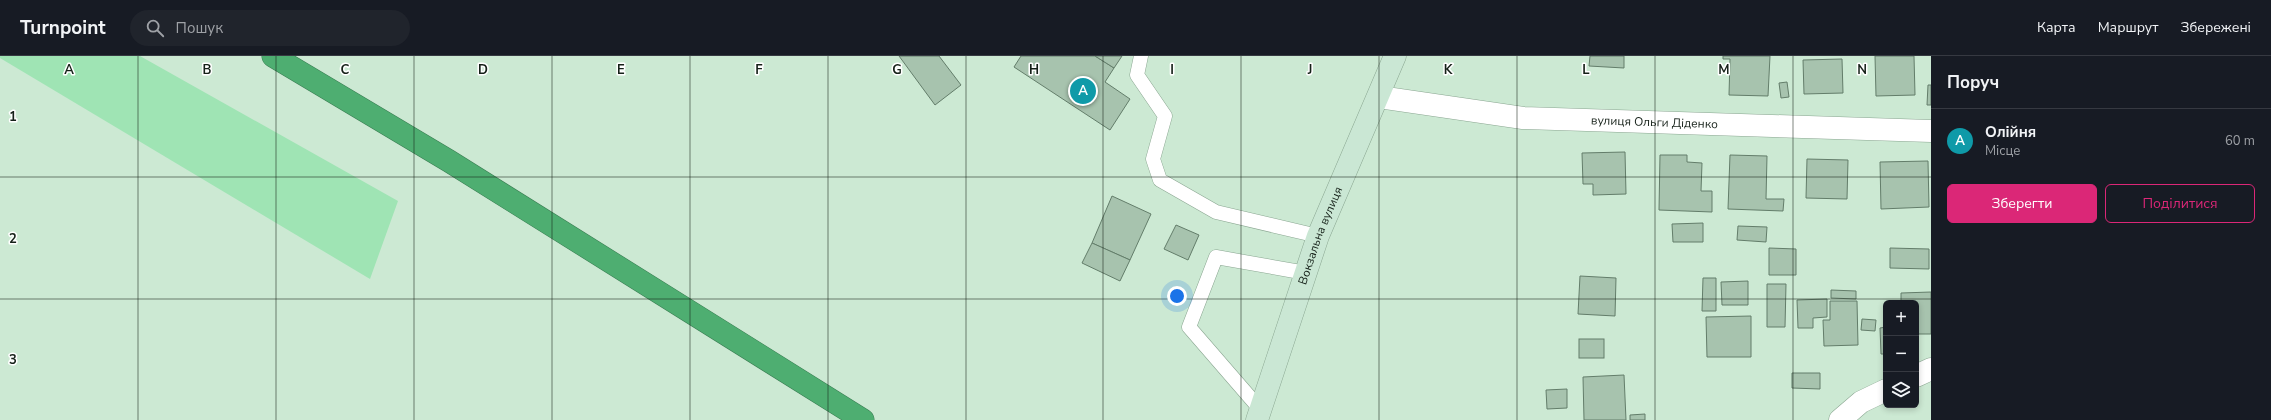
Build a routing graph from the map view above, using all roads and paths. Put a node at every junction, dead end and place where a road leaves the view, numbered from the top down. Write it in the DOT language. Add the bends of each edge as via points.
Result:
graph roads {
  1 [pos="273,56"];
  2 [pos="1142,56"];
  3 [pos="1395,56"];
  4 [pos="1379,97"];
  5 [pos="1931,132"];
  6 [pos="1318,236"];
  7 [pos="1306,273"];
  8 [pos="1931,369"];
  9 [pos="1919,375"];
  10 [pos="1883,391"];
  11 [pos="1258,415"];
  12 [pos="863,420"];
  13 [pos="1840,420"];
  1 -- 12 [label="highway" via="456,165"];
  2 -- 6 [label="lane" via="1137,75 1165,116 1153,159 1160,180 1216,212"];
  3 -- 4 [label="main road, Вокзальна вулиця"];
  4 -- 5 [label="street, вулиця Ольги Діденко" via="1524,118"];
  4 -- 6 [label="main road, Вокзальна вулиця"];
  6 -- 7 [label="main road, Вокзальна вулиця"];
  7 -- 11 [label="main road, Вокзальна вулиця"];
  7 -- 11 [label="lane" via="1216,257 1189,327"];
  8 -- 9 [label="street"];
  10 -- 13 [label="street" via="1861,402"];
}
